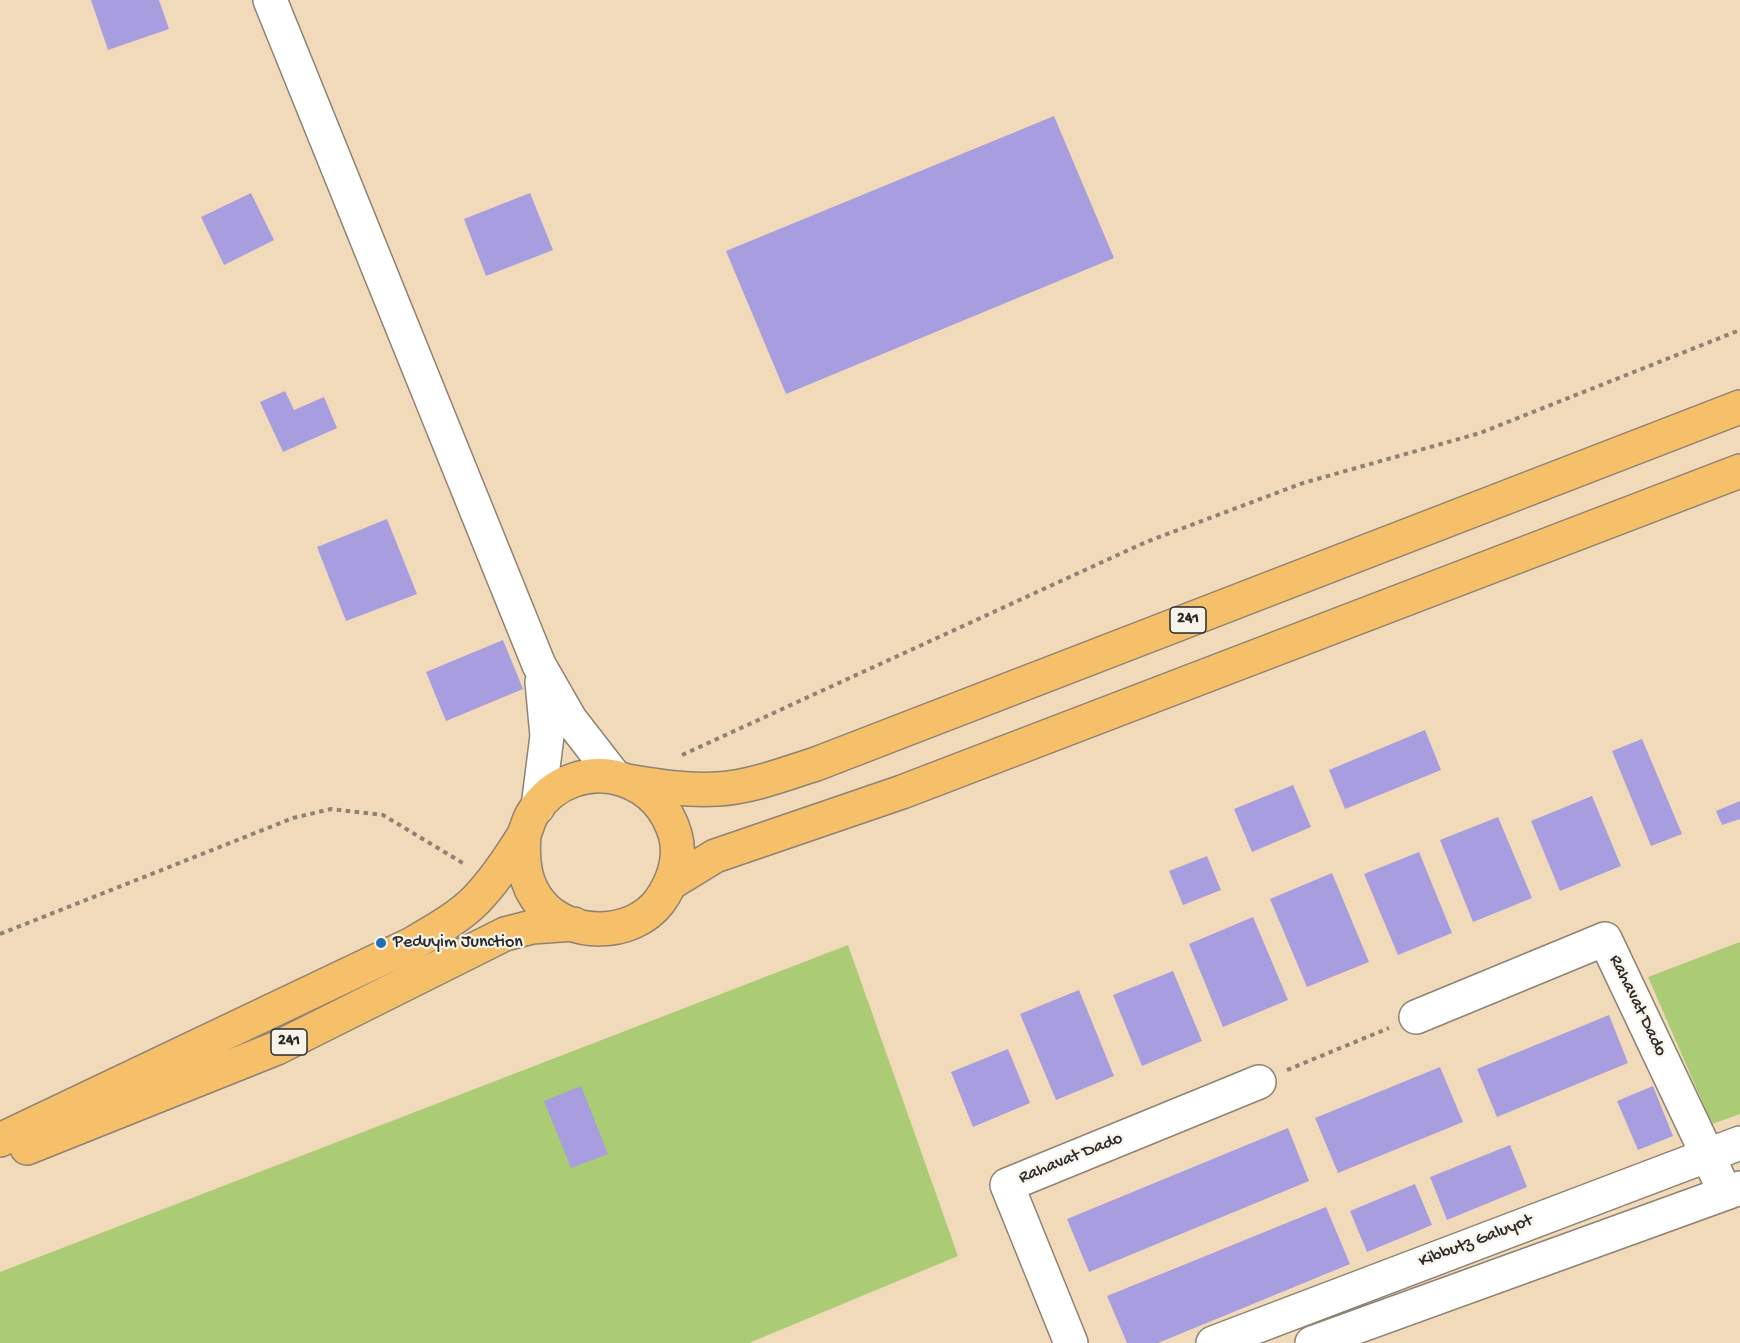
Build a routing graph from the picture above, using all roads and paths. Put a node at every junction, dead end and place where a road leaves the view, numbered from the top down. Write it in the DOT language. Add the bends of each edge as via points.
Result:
graph roads {
  1 [pos="270,0"];
  2 [pos="1740,330"];
  3 [pos="1740,407"];
  4 [pos="1740,471"];
  5 [pos="538,665"];
  6 [pos="681,756"];
  7 [pos="621,779"];
  8 [pos="538,807"];
  9 [pos="524,836"];
  10 [pos="492,881"];
  11 [pos="671,883"];
  12 [pos="574,924"];
  13 [pos="0,934"];
  14 [pos="1416,1017"];
  15 [pos="1259,1082"];
  16 [pos="0,1140"];
  17 [pos="1740,1143"];
  18 [pos="1708,1154"];
  19 [pos="0,1158"];
  20 [pos="1732,1190"];
  21 [pos="1071,1343"];
  22 [pos="1213,1343"];
  23 [pos="1312,1343"];
  1 -- 5 [label="street"];
  2 -- 6 [label="path" via="1480,433 1303,483 1146,542"];
  3 -- 7 [label="main road, 241" via="816,764 758,783 719,789 679,789"];
  4 -- 11 [label="main road" via="902,792 715,856"];
  5 -- 7 [label="street" via="570,719"];
  5 -- 8 [label="street" via="547,736"];
  7 -- 8 [label="main road" via="592,775 569,781 548,794"];
  7 -- 11 [label="main road" via="637,784 655,798 668,816 676,836 677,858"];
  8 -- 9 [label="main road"];
  9 -- 10 [label="main road, 241"];
  9 -- 12 [label="main road" via="522,859 528,883 542,905"];
  10 -- 13 [label="path" via="383,815 331,808 293,818"];
  10 -- 16 [label="main road, 241" via="448,923 412,944"];
  11 -- 12 [label="main road" via="657,904 637,920 613,929 587,929"];
  12 -- 19 [label="main road, 241" via="532,927 505,934 277,1048"];
  14 -- 15 [label="path"];
  14 -- 18 [label="street, Rahavat Dado" via="1605,939"];
  15 -- 21 [label="street, Rahavat Dado" via="1007,1185"];
  17 -- 18 [label="street, Kibbutz Galuyot"];
  18 -- 20 [label="street, Rahavat Dado"];
  18 -- 22 [label="street, Kibbutz Galuyot"];
  20 -- 23 [label="street, Kibbutz Galuyot"];
}
